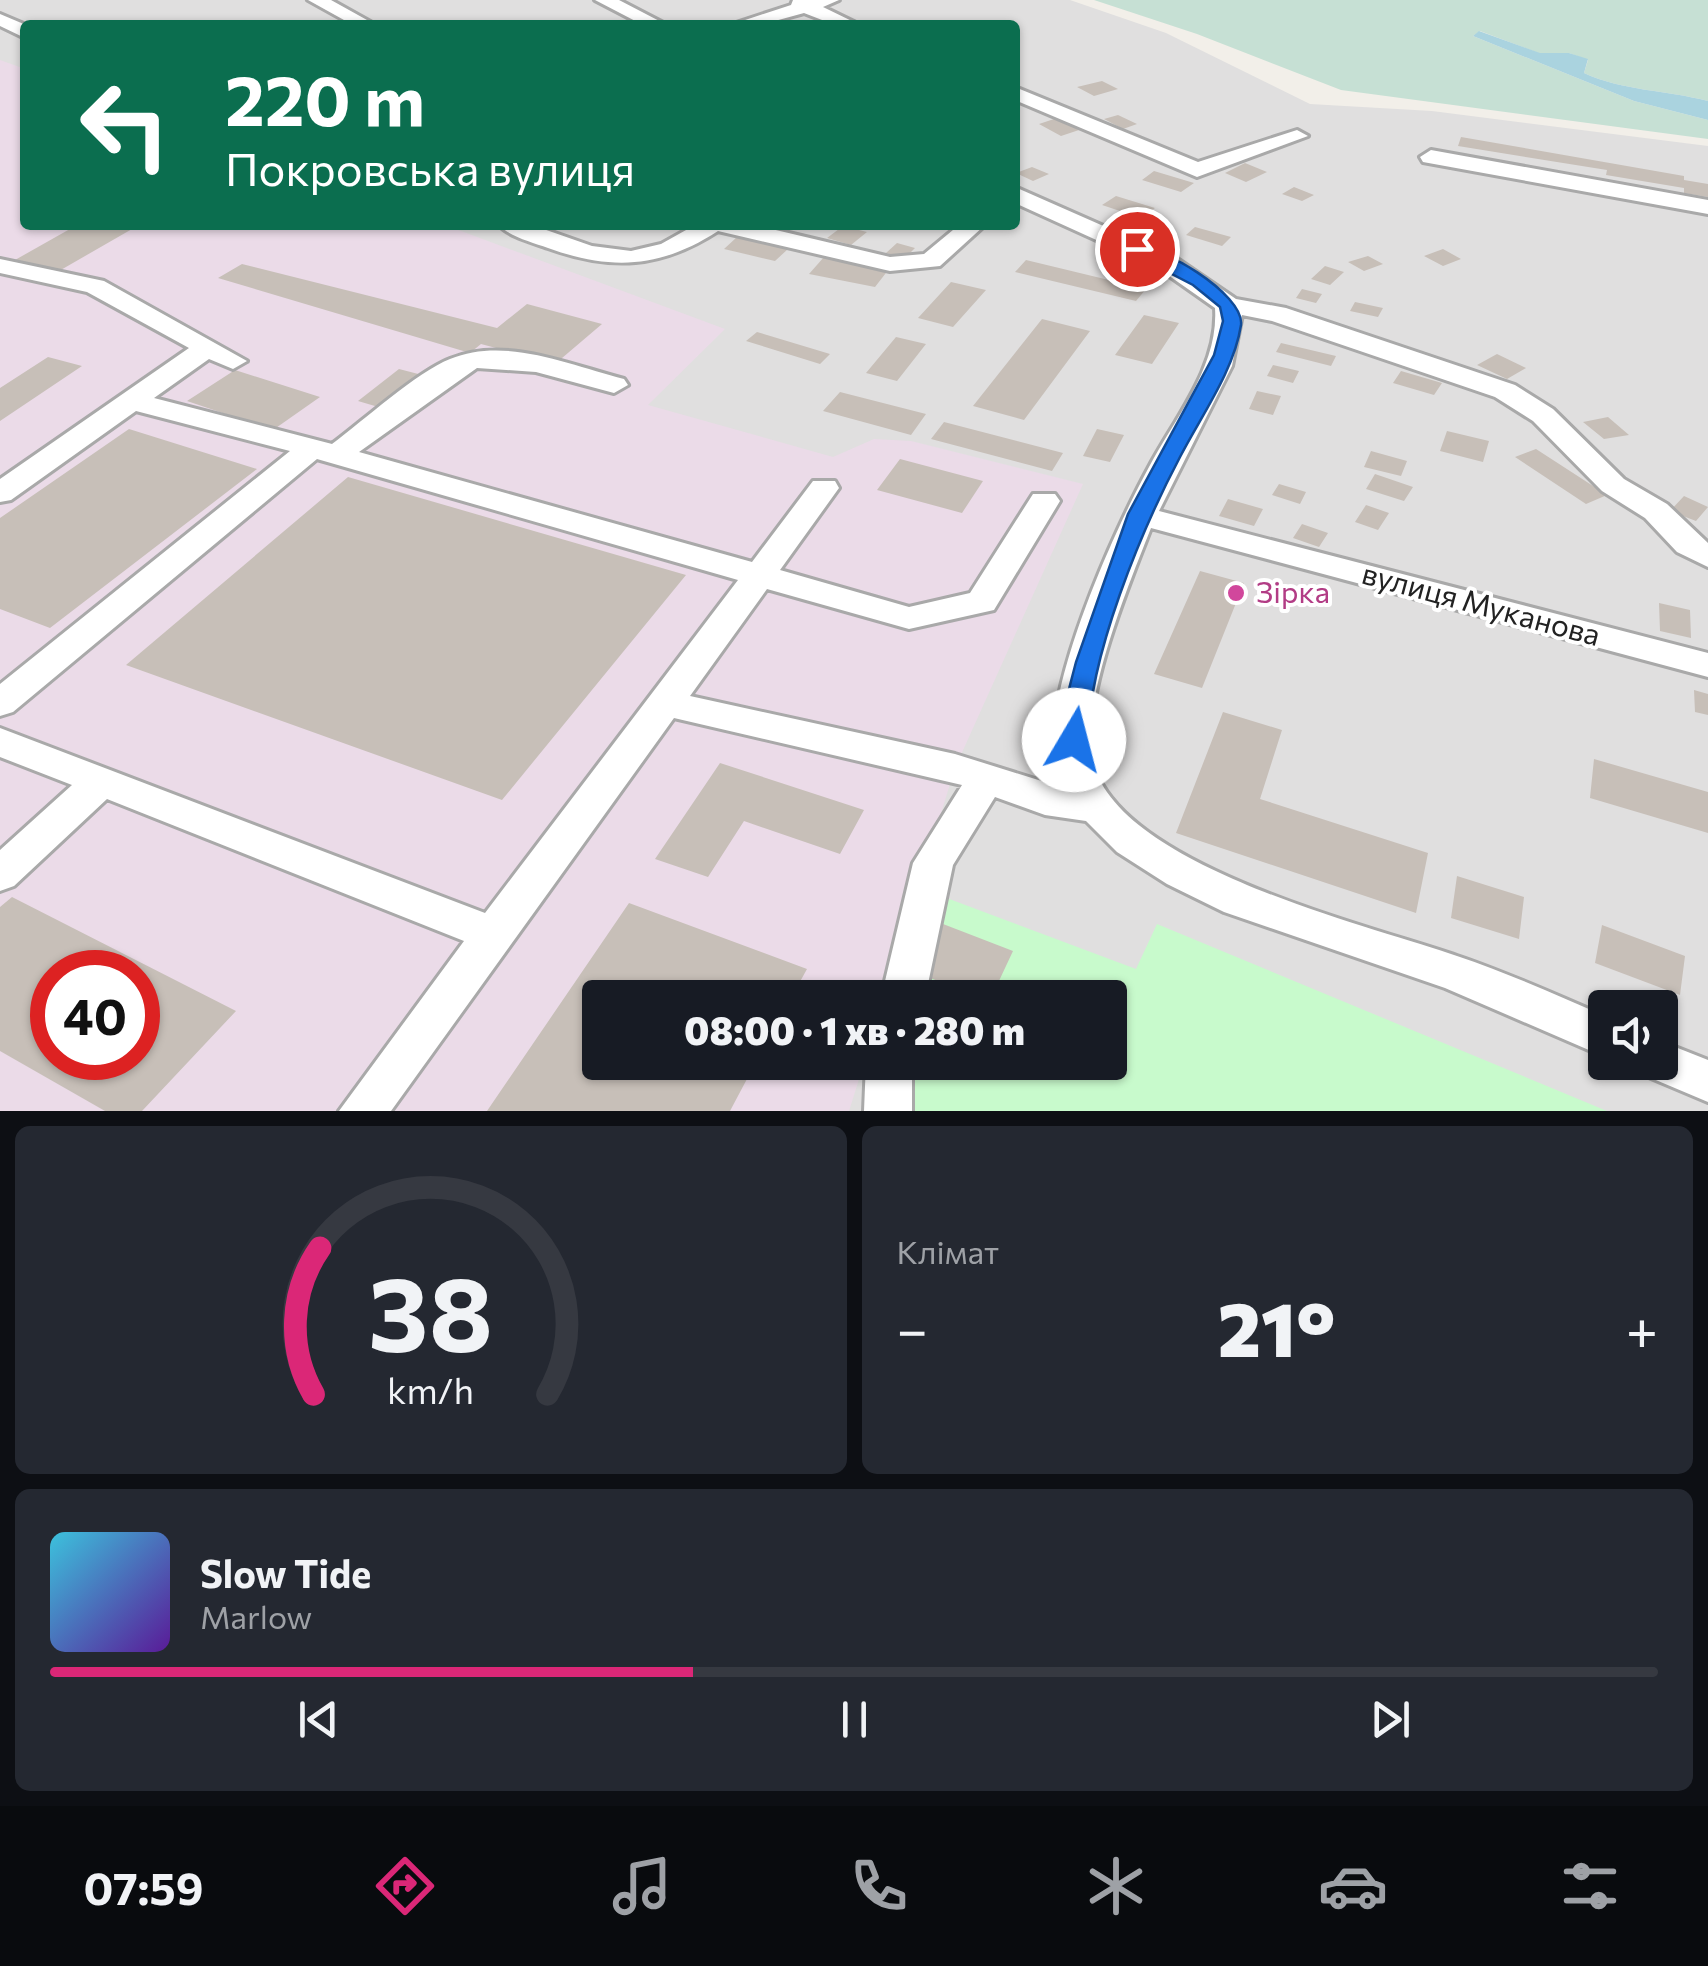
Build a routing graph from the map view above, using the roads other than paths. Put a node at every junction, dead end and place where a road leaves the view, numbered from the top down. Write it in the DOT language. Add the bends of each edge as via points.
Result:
graph roads {
  1 [pos="317,0"];
  2 [pos="604,0"];
  3 [pos="830,0"];
  4 [pos="797,3"];
  5 [pos="357,20"];
  6 [pos="647,20"];
  7 [pos="752,20"];
  8 [pos="839,20"];
  9 [pos="1020,94"];
  10 [pos="1050,108"];
  11 [pos="1020,118"];
  12 [pos="1297,136"];
  13 [pos="1431,157"];
  14 [pos="1197,170"];
  15 [pos="1229,182"];
  16 [pos="1020,196"];
  17 [pos="1708,207"];
  18 [pos="524,230"];
  19 [pos="703,230"];
  20 [pos="745,230"];
  21 [pos="967,230"];
  22 [pos="0,266"];
  23 [pos="1228,304"];
  24 [pos="614,385"];
  25 [pos="131,401"];
  26 [pos="324,451"];
  27 [pos="14,469"];
  28 [pos="824,488"];
  29 [pos="0,493"];
  30 [pos="1044,501"];
  31 [pos="1138,514"];
  32 [pos="1708,557"];
  33 [pos="760,575"];
  34 [pos="1708,665"];
  35 [pos="0,702"];
  36 [pos="665,703"];
  37 [pos="0,742"];
  38 [pos="102,781"];
  39 [pos="984,782"];
  40 [pos="1098,808"];
  41 [pos="0,875"];
  42 [pos="494,934"];
  43 [pos="907,980"];
  44 [pos="1588,1030"];
  45 [pos="1678,1068"];
  46 [pos="889,1080"];
  47 [pos="1708,1081"];
  48 [pos="363,1111"];
  49 [pos="888,1111"];
  1 -- 5 [label="street"];
  2 -- 6 [label="street"];
  3 -- 4 [label="street"];
  4 -- 7 [label="street"];
  4 -- 8 [label="street"];
  9 -- 10 [label="street"];
  10 -- 11 [label="street"];
  10 -- 14 [label="street"];
  12 -- 14 [label="street"];
  13 -- 17 [label="street"];
  14 -- 15 [label="street"];
  16 -- 23 [label="street" via="1167,263"];
  18 -- 19 [label="street" via="583,253 634,255 667,251"];
  20 -- 21 [label="street" via="890,264 931,261"];
  22 -- 25 [label="street" via="95,286 220,355"];
  23 -- 31 [label="street" via="1232,321 1223,355"];
  23 -- 32 [label="street" via="1277,314 1505,391 1544,415 1613,485 1656,511"];
  24 -- 26 [label="street" via="478,358"];
  25 -- 26 [label="street"];
  25 -- 27 [label="street"];
  26 -- 33 [label="street"];
  26 -- 35 [label="street"];
  27 -- 29 [label="street"];
  28 -- 33 [label="street"];
  30 -- 33 [label="street" via="982,602 909,618"];
  31 -- 34 [label="street, вулиця Муканова"];
  31 -- 40 [label="street" via="1075,716 1074,764"];
  33 -- 36 [label="street"];
  36 -- 39 [label="street" via="955,768"];
  36 -- 42 [label="street"];
  37 -- 38 [label="street"];
  38 -- 41 [label="street"];
  38 -- 42 [label="street"];
  39 -- 40 [label="street"];
  39 -- 43 [label="street" via="933,863"];
  40 -- 44 [label="street" via="1139,851 1193,881 1460,976"];
  42 -- 48 [label="street"];
  45 -- 47 [label="street"];
  46 -- 49 [label="street"];
}
